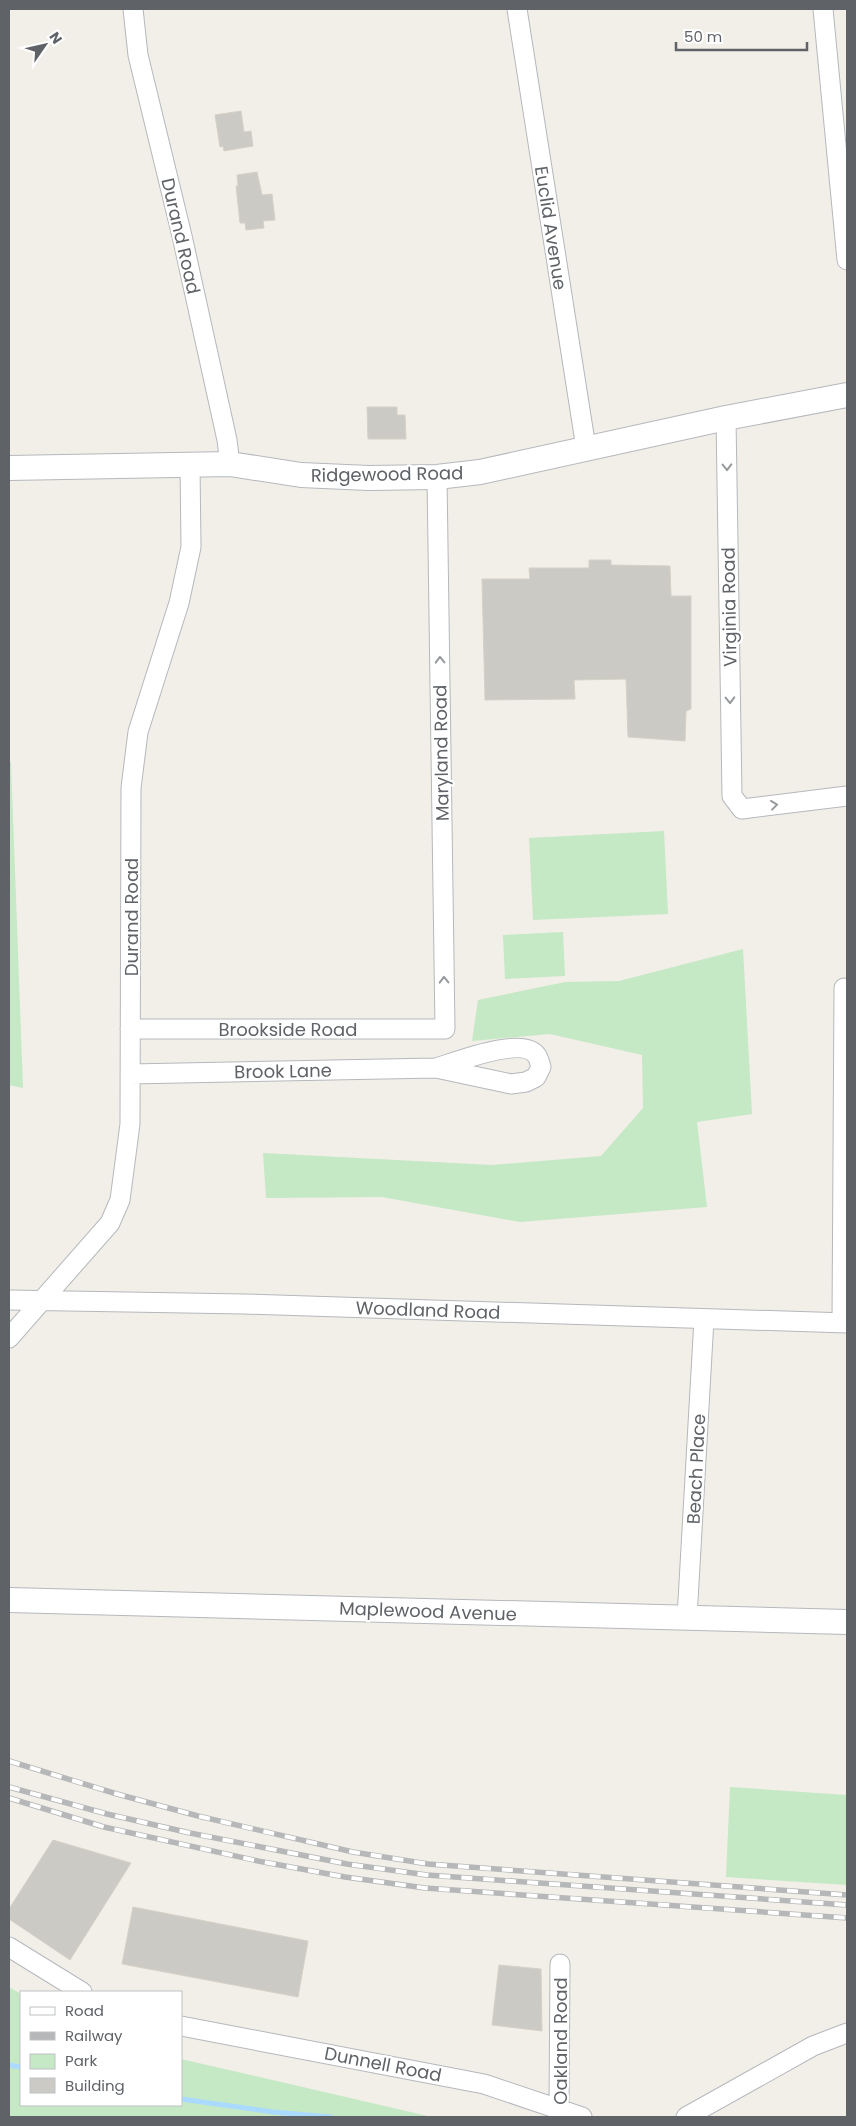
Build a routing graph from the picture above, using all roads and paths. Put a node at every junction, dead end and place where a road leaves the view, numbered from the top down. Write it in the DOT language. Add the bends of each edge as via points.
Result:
graph roads {
  1 [pos="133,9"];
  2 [pos="517,9"];
  3 [pos="823,9"];
  4 [pos="847,260"];
  5 [pos="847,395"];
  6 [pos="726,418"];
  7 [pos="586,448"];
  8 [pos="190,464"];
  9 [pos="230,464"];
  10 [pos="9,468"];
  11 [pos="437,477"];
  12 [pos="847,796"];
  13 [pos="844,988"];
  14 [pos="130,1029"];
  15 [pos="445,1029"];
  16 [pos="436,1068"];
  17 [pos="130,1074"];
  18 [pos="9,1300"];
  19 [pos="43,1300"];
  20 [pos="704,1320"];
  21 [pos="845,1323"];
  22 [pos="9,1338"];
  23 [pos="9,1600"];
  24 [pos="687,1618"];
  25 [pos="847,1622"];
  26 [pos="9,1947"];
  27 [pos="560,1964"];
  28 [pos="80,1991"];
  29 [pos="182,2026"];
  30 [pos="847,2033"];
  31 [pos="559,2113"];
  32 [pos="582,2117"];
  33 [pos="686,2117"];
  1 -- 9 [label="street, Durand Road" via="138,55 184,246"];
  2 -- 7 [label="street, Euclid Avenue"];
  3 -- 4 [label="street"];
  5 -- 6 [label="street, Ridgewood Road"];
  6 -- 7 [label="street, Ridgewood Road"];
  6 -- 12 [label="street, Virginia Road, one-way" via="732,796 742,809"];
  7 -- 11 [label="street, Ridgewood Road" via="480,472"];
  8 -- 9 [label="street, Ridgewood Road"];
  8 -- 10 [label="street, Ridgewood Road"];
  8 -- 14 [label="street, Durand Road" via="191,547 179,603 138,732 131,788"];
  9 -- 11 [label="street, Ridgewood Road" via="301,475"];
  15 -- 11 [label="street, Maryland Road, one-way"];
  13 -- 21 [label="street"];
  14 -- 15 [label="street, Brookside Road"];
  14 -- 17 [label="street, Durand Road"];
  16 -- 17 [label="street, Brook Lane"];
  17 -- 19 [label="street, Durand Road" via="130,1124 120,1200 110,1223"];
  18 -- 19 [label="street, Woodland Road"];
  19 -- 20 [label="street, Woodland Road"];
  19 -- 22 [label="street, Durand Road"];
  20 -- 21 [label="street, Woodland Road"];
  20 -- 24 [label="street, Beach Place"];
  23 -- 24 [label="street, Maplewood Avenue"];
  24 -- 25 [label="street, Maplewood Avenue"];
  26 -- 28 [label="street"];
  27 -- 31 [label="street, Oakland Road"];
  29 -- 31 [label="street, Dunnell Road" via="484,2084"];
  30 -- 33 [label="street" via="813,2046"];
  31 -- 32 [label="street, Dunnell Road"];
}
